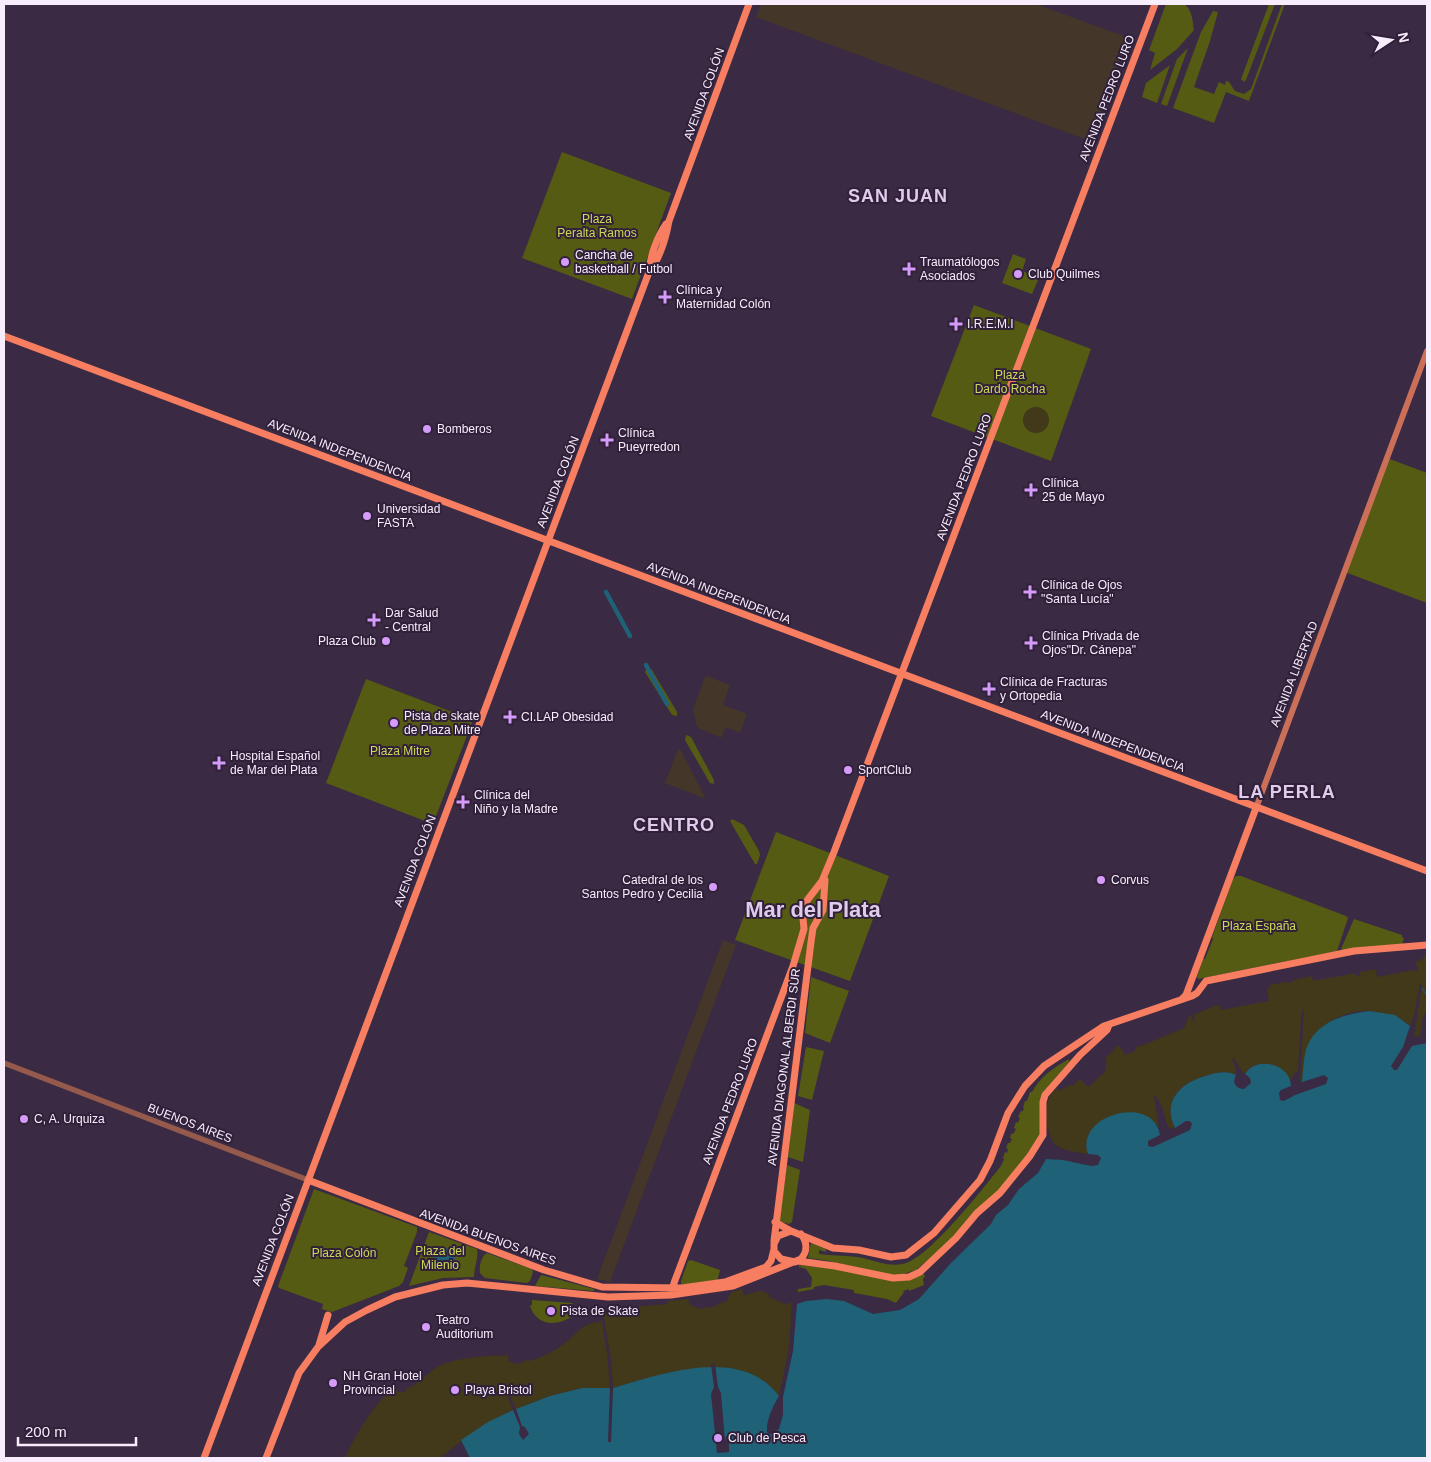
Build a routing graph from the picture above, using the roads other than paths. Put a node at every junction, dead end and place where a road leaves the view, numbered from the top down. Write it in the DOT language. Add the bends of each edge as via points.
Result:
graph roads {
  1 [pos="749,4"];
  2 [pos="1155,4"];
  3 [pos="668,220"];
  4 [pos="649,271"];
  5 [pos="4,336"];
  6 [pos="1427,351"];
  7 [pos="548,540"];
  8 [pos="902,673"];
  9 [pos="1256,808"];
  10 [pos="1427,871"];
  11 [pos="826,874"];
  12 [pos="806,900"];
  13 [pos="823,907"];
  14 [pos="802,913"];
  15 [pos="820,916"];
  16 [pos="802,937"];
  17 [pos="811,942"];
  18 [pos="1427,945"];
  19 [pos="1177,1001"];
  20 [pos="1109,1025"];
  21 [pos="1072,1046"];
  22 [pos="1080,1055"];
  23 [pos="4,1063"];
  24 [pos="308,1180"];
  25 [pos="368,1203"];
  26 [pos="775,1222"];
  27 [pos="791,1231"];
  28 [pos="800,1234"];
  29 [pos="774,1246"];
  30 [pos="796,1262"];
  31 [pos="672,1292"];
  32 [pos="328,1314"];
  33 [pos="318,1347"];
  34 [pos="204,1458"];
  35 [pos="266,1458"];
  1 -- 3 [label="main road, AVENIDA COLÓN"];
  2 -- 8 [label="main road, AVENIDA PEDRO LURO"];
  3 -- 4 [label="main road, AVENIDA COLÓN" via="649,263"];
  3 -- 4 [label="main road, AVENIDA COLÓN" via="655,265"];
  4 -- 7 [label="main road, AVENIDA COLÓN"];
  5 -- 7 [label="main road, AVENIDA INDEPENDENCIA"];
  6 -- 9 [label="main road, AVENIDA LIBERTAD"];
  7 -- 8 [label="main road, AVENIDA INDEPENDENCIA"];
  7 -- 24 [label="main road, AVENIDA COLÓN"];
  8 -- 9 [label="main road, AVENIDA INDEPENDENCIA"];
  8 -- 11 [label="main road, AVENIDA PEDRO LURO"];
  9 -- 10 [label="main road, AVENIDA INDEPENDENCIA"];
  9 -- 19 [label="main road, AVENIDA LIBERTAD" via="1186,995"];
  11 -- 12 [label="main road, AVENIDA PEDRO LURO"];
  11 -- 13 [label="main road, AVENIDA PEDRO LURO"];
  12 -- 13 [label="main road" via="813,898"];
  12 -- 14 [label="main road"];
  13 -- 15 [label="main road"];
  14 -- 15 [label="main road" via="811,920"];
  14 -- 16 [label="main road, AVENIDA PEDRO LURO"];
  15 -- 17 [label="main road, AVENIDA DIAGONAL ALBERDI SUR" via="813,928"];
  16 -- 17 [label="main road" via="808,934"];
  16 -- 31 [label="main road, AVENIDA PEDRO LURO"];
  17 -- 26 [label="main road, AVENIDA DIAGONAL ALBERDI SUR"];
  18 -- 19 [label="main road" via="1354,952 1206,981 1194,995"];
  19 -- 20 [label="main road"];
  20 -- 21 [label="main road"];
  20 -- 22 [label="main road"];
  21 -- 22 [label="main road" via="1078,1048"];
  21 -- 28 [label="main road" via="1044,1066 1025,1086 1008,1113 980,1180 938,1229 909,1254 891,1258 833,1248"];
  22 -- 30 [label="main road" via="1045,1095 1043,1136 1030,1156 1000,1193 920,1272 893,1278"];
  23 -- 24 [label="street, BUENOS AIRES"];
  24 -- 25 [label="main road, BUENOS AIRES"];
  24 -- 34 [label="main road, AVENIDA COLÓN"];
  25 -- 31 [label="main road, AVENIDA BUENOS AIRES" via="544,1270 602,1288"];
  26 -- 27 [label="main road"];
  26 -- 29 [label="main road, AVENIDA DIAGONAL ALBERDI SUR"];
  27 -- 28 [label="main road"];
  27 -- 29 [label="main road" via="778,1236"];
  28 -- 30 [label="main road" via="806,1248"];
  29 -- 30 [label="main road" via="781,1259"];
  29 -- 31 [label="main road" via="770,1264 755,1272 719,1284"];
  30 -- 31 [label="main road" via="727,1288"];
  31 -- 33 [label="main road" via="612,1297 480,1283 443,1284 395,1297 367,1310 338,1327"];
  32 -- 33 [label="main road"];
  33 -- 35 [label="main road" via="299,1372"];
}
